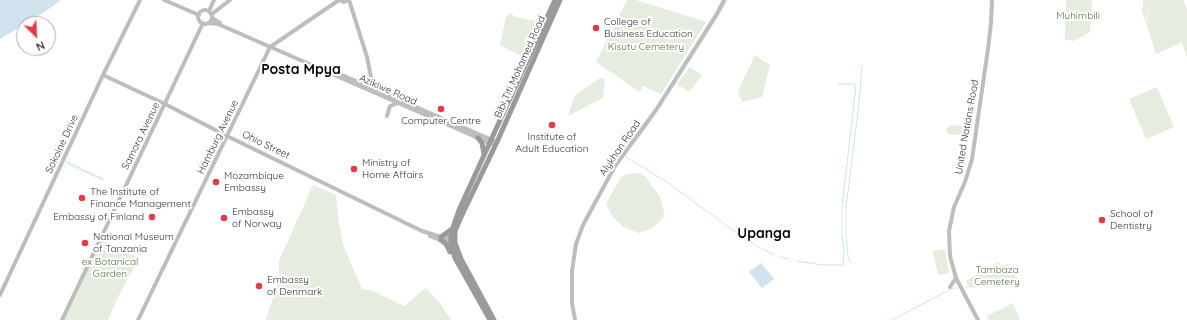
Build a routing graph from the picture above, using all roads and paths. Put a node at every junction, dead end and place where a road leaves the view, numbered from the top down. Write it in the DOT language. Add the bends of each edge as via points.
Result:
graph roads {
  1 [pos="140,0"];
  2 [pos="164,0"];
  3 [pos="214,0"];
  4 [pos="230,0"];
  5 [pos="339,0"];
  6 [pos="348,0"];
  7 [pos="555,0"];
  8 [pos="560,0"];
  9 [pos="724,0"];
  10 [pos="992,0"];
  11 [pos="211,14"];
  12 [pos="199,15"];
  13 [pos="203,23"];
  14 [pos="208,23"];
  15 [pos="271,46"];
  16 [pos="103,75"];
  17 [pos="372,82"];
  18 [pos="365,85"];
  19 [pos="379,93"];
  20 [pos="398,103"];
  21 [pos="165,104"];
  22 [pos="387,116"];
  23 [pos="227,136"];
  24 [pos="478,138"];
  25 [pos="493,142"];
  26 [pos="484,155"];
  27 [pos="452,229"];
  28 [pos="441,238"];
  29 [pos="452,240"];
  30 [pos="455,258"];
  31 [pos="956,278"];
  32 [pos="950,287"];
  33 [pos="0,295"];
  34 [pos="62,320"];
  35 [pos="138,320"];
  36 [pos="490,320"];
  37 [pos="494,320"];
  38 [pos="575,320"];
  39 [pos="978,320"];
  1 -- 16 [label="street, Sokoine Drive"];
  2 -- 12 [label="street"];
  3 -- 11 [label="street"];
  4 -- 11 [label="street"];
  5 -- 6 [label="street"];
  5 -- 15 [label="street"];
  6 -- 17 [label="street" via="367,57"];
  7 -- 25 [label="highway, Bibi Titi Mohamed Road"];
  8 -- 25 [label="highway, Bibi Titi Mohamed Road"];
  9 -- 38 [label="street, Alykhan Road" via="656,110 615,166 583,226 576,244 572,271"];
  10 -- 31 [label="street, United Nations Road" via="988,49 972,159 954,207 949,231 950,256"];
  11 -- 12 [label="street" via="202,11"];
  11 -- 14 [label="street"];
  11 -- 15 [label="street, Azikiwe Road" via="218,22"];
  12 -- 13 [label="street"];
  13 -- 14 [label="street"];
  13 -- 21 [label="street, Samora Avenue"];
  14 -- 15 [label="street, Azikiwe Road" via="218,24"];
  15 -- 18 [label="street, Azikiwe Road"];
  15 -- 19 [label="street, Azikiwe Road"];
  15 -- 23 [label="street, Hamburg Avenue"];
  16 -- 21 [label="street, Ohio Street"];
  16 -- 33 [label="street, Sokoine Drive"];
  17 -- 18 [label="street"];
  17 -- 19 [label="street"];
  18 -- 19 [label="street, Azikiwe Road"];
  19 -- 20 [label="street, Azikiwe Road"];
  19 -- 25 [label="street, Azikiwe Road"];
  20 -- 22 [label="street" via="390,106"];
  20 -- 24 [label="street, Azikiwe Road"];
  21 -- 23 [label="street, Ohio Street"];
  21 -- 34 [label="street, Samora Avenue"];
  23 -- 28 [label="street, Ohio Street"];
  23 -- 35 [label="street, Hamburg Avenue"];
  24 -- 25 [label="street, Azikiwe Road"];
  24 -- 26 [label="highway" via="482,143"];
  25 -- 26 [label="highway, Bibi Titi Mohamed Road"];
  25 -- 29 [label="highway, Bibi Titi Mohamed Road"];
  26 -- 27 [label="highway, Bibi Titi Mohamed Road"];
  27 -- 28 [label="highway"];
  27 -- 29 [label="highway, Bibi Titi Mohamed Road"];
  28 -- 29 [label="street, Ohio Street"];
  28 -- 30 [label="highway"];
  29 -- 30 [label="highway"];
  29 -- 37 [label="highway"];
  30 -- 36 [label="highway"];
  31 -- 32 [label="street"];
  31 -- 39 [label="street, United Nations Road"];
}
